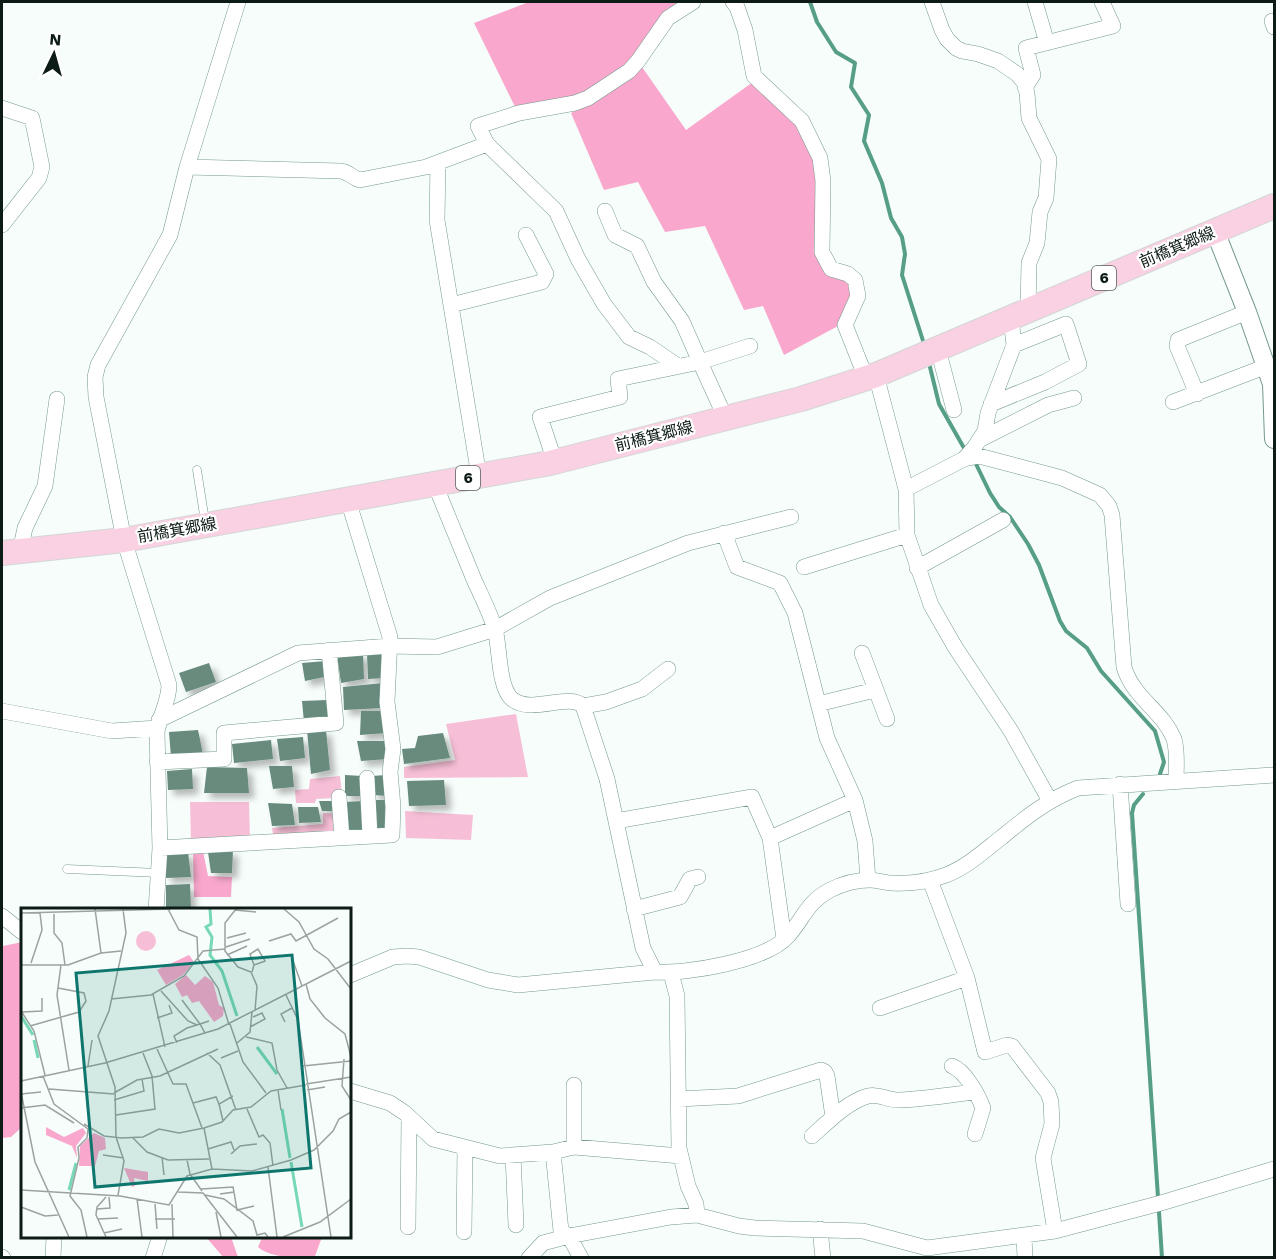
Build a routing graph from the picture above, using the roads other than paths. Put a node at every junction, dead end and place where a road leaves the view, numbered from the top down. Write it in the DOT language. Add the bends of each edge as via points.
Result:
graph roads {
  1 [pos="238,2"];
  2 [pos="693,2"];
  3 [pos="733,2"];
  4 [pos="932,2"];
  5 [pos="1035,2"];
  6 [pos="1102,2"];
  7 [pos="1047,43"];
  8 [pos="1025,87"];
  9 [pos="2,108"];
  10 [pos="487,144"];
  11 [pos="438,163"];
  12 [pos="187,167"];
  13 [pos="1275,206"];
  14 [pos="605,211"];
  15 [pos="2,225"];
  16 [pos="1215,231"];
  17 [pos="526,234"];
  18 [pos="451,304"];
  19 [pos="1247,312"];
  20 [pos="1019,314"];
  21 [pos="1014,345"];
  22 [pos="750,346"];
  23 [pos="932,352"];
  24 [pos="700,362"];
  25 [pos="678,366"];
  26 [pos="1267,366"];
  27 [pos="871,377"];
  28 [pos="1197,394"];
  29 [pos="1074,398"];
  30 [pos="57,399"];
  31 [pos="1173,402"];
  32 [pos="991,404"];
  33 [pos="954,410"];
  34 [pos="725,417"];
  35 [pos="1275,439"];
  36 [pos="979,440"];
  37 [pos="964,459"];
  38 [pos="555,462"];
  39 [pos="197,470"];
  40 [pos="479,476"];
  41 [pos="435,484"];
  42 [pos="906,489"];
  43 [pos="348,500"];
  44 [pos="790,517"];
  45 [pos="1003,520"];
  46 [pos="206,525"];
  47 [pos="724,533"];
  48 [pos="907,535"];
  49 [pos="124,540"];
  50 [pos="11,552"];
  51 [pos="804,567"];
  52 [pos="917,568"];
  53 [pos="495,629"];
  54 [pos="390,646"];
  55 [pos="328,650"];
  56 [pos="862,653"];
  57 [pos="668,669"];
  58 [pos="875,690"];
  59 [pos="818,704"];
  60 [pos="583,706"];
  61 [pos="2,711"];
  62 [pos="887,719"];
  63 [pos="158,724"];
  64 [pos="157,762"];
  65 [pos="1275,775"];
  66 [pos="367,778"];
  67 [pos="1176,781"];
  68 [pos="1120,784"];
  69 [pos="339,797"];
  70 [pos="855,800"];
  71 [pos="1050,801"];
  72 [pos="616,821"];
  73 [pos="370,836"];
  74 [pos="342,838"];
  75 [pos="770,838"];
  76 [pos="160,848"];
  77 [pos="67,869"];
  78 [pos="159,873"];
  79 [pos="698,877"];
  80 [pos="868,880"];
  81 [pos="930,880"];
  82 [pos="1128,904"];
  83 [pos="156,908"];
  84 [pos="634,909"];
  85 [pos="2,916"];
  86 [pos="21,931"];
  87 [pos="784,939"];
  88 [pos="655,972"];
  89 [pos="671,973"];
  90 [pos="351,974"];
  91 [pos="967,978"];
  92 [pos="880,1008"];
  93 [pos="952,1066"];
  94 [pos="574,1085"];
  95 [pos="351,1091"];
  96 [pos="974,1092"];
  97 [pos="678,1099"];
  98 [pos="409,1117"];
  99 [pos="833,1117"];
  100 [pos="975,1134"];
  101 [pos="812,1136"];
  102 [pos="574,1147"];
  103 [pos="465,1148"];
  104 [pos="554,1152"];
  105 [pos="513,1155"];
  106 [pos="681,1156"];
  107 [pos="1275,1169"];
  108 [pos="697,1215"];
  109 [pos="516,1225"];
  110 [pos="408,1227"];
  111 [pos="820,1229"];
  112 [pos="1056,1231"];
  113 [pos="464,1232"];
  114 [pos="568,1236"];
  115 [pos="1024,1236"];
  116 [pos="54,1238"];
  117 [pos="159,1238"];
  118 [pos="927,1253"];
  119 [pos="53,1257"];
  120 [pos="153,1257"];
  121 [pos="529,1257"];
  122 [pos="580,1257"];
  123 [pos="823,1257"];
  124 [pos="1025,1257"];
  1 -- 12 [label="street"];
  2 -- 10 [label="street" via="668,18 629,71 575,103 519,113 478,126"];
  3 -- 27 [label="street" via="745,30 754,76 802,121 820,158 822,252 831,269 855,280 858,296 845,325"];
  4 -- 8 [label="street" via="951,43 962,51 998,61 1017,74"];
  5 -- 7 [label="street"];
  6 -- 7 [label="street" via="1113,26"];
  7 -- 8 [label="street" via="1026,48 1033,75"];
  8 -- 20 [label="street" via="1029,118 1046,148 1050,166 1037,243"];
  9 -- 15 [label="street" via="32,118 42,167 39,178"];
  10 -- 11 [label="street"];
  10 -- 25 [label="street" via="556,212 583,268 628,336"];
  11 -- 12 [label="street" via="360,180 341,171"];
  11 -- 18 [label="street" via="437,220"];
  12 -- 49 [label="street" via="167,243 103,355 95,377"];
  13 -- 16 [label="main road, 前橋箕郷線 / 6"];
  14 -- 24 [label="street" via="615,235 637,246 654,282 682,321"];
  16 -- 19 [label="street"];
  16 -- 20 [label="main road, 前橋箕郷線 / 6"];
  17 -- 18 [label="street" via="546,274 542,282"];
  18 -- 40 [label="street"];
  19 -- 26 [label="street"];
  19 -- 28 [label="street" via="1178,340 1176,345"];
  20 -- 21 [label="street"];
  20 -- 23 [label="main road, 前橋箕郷線 / 6"];
  21 -- 32 [label="street"];
  21 -- 32 [label="street" via="1066,324 1079,364"];
  22 -- 24 [label="street"];
  23 -- 27 [label="main road, 前橋箕郷線 / 6"];
  23 -- 33 [label="street"];
  24 -- 25 [label="street"];
  24 -- 34 [label="street"];
  25 -- 38 [label="street" via="618,379 620,397 540,417"];
  26 -- 28 [label="street"];
  26 -- 35 [label="street" via="1272,384"];
  27 -- 34 [label="main road, 前橋箕郷線 / 6"];
  27 -- 42 [label="street"];
  28 -- 31 [label="street"];
  29 -- 36 [label="street" via="1048,405"];
  30 -- 50 [label="street" via="45,486"];
  32 -- 36 [label="street"];
  34 -- 38 [label="main road, 前橋箕郷線 / 6"];
  36 -- 37 [label="street"];
  37 -- 42 [label="street"];
  37 -- 67 [label="street" via="979,456 1062,478 1100,495 1109,506 1124,667 1132,687 1174,739"];
  38 -- 40 [label="main road, 前橋箕郷線 / 6"];
  39 -- 46 [label="lane"];
  40 -- 41 [label="main road, 前橋箕郷線 / 6"];
  41 -- 43 [label="main road, 前橋箕郷線 / 6"];
  41 -- 53 [label="street"];
  42 -- 48 [label="street"];
  43 -- 46 [label="main road, 前橋箕郷線 / 6"];
  43 -- 54 [label="street"];
  44 -- 47 [label="street"];
  45 -- 52 [label="street"];
  46 -- 49 [label="main road, 前橋箕郷線 / 6"];
  47 -- 53 [label="street" via="688,543 550,598"];
  47 -- 59 [label="street" via="737,567 780,583 795,613"];
  48 -- 51 [label="street"];
  48 -- 52 [label="street"];
  49 -- 50 [label="main road, 前橋箕郷線 / 6"];
  49 -- 63 [label="street" via="169,685"];
  52 -- 71 [label="street" via="955,647 1011,731"];
  53 -- 54 [label="street" via="437,647"];
  53 -- 60 [label="street" via="505,686 513,700 536,705 573,701"];
  54 -- 55 [label="street"];
  54 -- 73 [label="street" via="387,702 393,748 392,835"];
  55 -- 63 [label="street" via="298,653"];
  55 -- 64 [label="street" via="336,723 224,733 224,759"];
  56 -- 58 [label="street"];
  57 -- 60 [label="street" via="642,689"];
  58 -- 59 [label="street"];
  58 -- 62 [label="street"];
  59 -- 70 [label="street" via="827,738"];
  60 -- 72 [label="street"];
  61 -- 63 [label="street" via="112,731"];
  63 -- 64 [label="street"];
  64 -- 76 [label="street"];
  65 -- 67 [label="street"];
  66 -- 73 [label="street"];
  67 -- 68 [label="street"];
  68 -- 71 [label="street" via="1078,788"];
  68 -- 82 [label="street"];
  69 -- 74 [label="street"];
  70 -- 75 [label="street"];
  70 -- 80 [label="street" via="865,841"];
  71 -- 81 [label="street" via="958,870"];
  72 -- 75 [label="street" via="752,797"];
  72 -- 84 [label="street"];
  73 -- 74 [label="street"];
  74 -- 76 [label="street"];
  75 -- 87 [label="street"];
  76 -- 78 [label="street"];
  77 -- 78 [label="lane"];
  78 -- 83 [label="street"];
  79 -- 84 [label="street" via="690,879 680,897"];
  80 -- 81 [label="street"];
  80 -- 87 [label="street" via="847,884 816,898"];
  81 -- 91 [label="street"];
  84 -- 88 [label="street" via="643,948"];
  85 -- 86 [label="street"];
  87 -- 89 [label="street" via="747,959"];
  88 -- 89 [label="street"];
  88 -- 90 [label="street" via="518,985 407,956 393,957"];
  89 -- 97 [label="street" via="677,996"];
  91 -- 92 [label="street"];
  91 -- 112 [label="street" via="985,1052 1012,1046 1048,1093 1052,1124 1043,1158"];
  93 -- 96 [label="street" via="964,1074"];
  94 -- 102 [label="street"];
  95 -- 98 [label="street" via="390,1103"];
  96 -- 99 [label="street" via="897,1101 874,1095 860,1099"];
  96 -- 100 [label="street" via="983,1108"];
  97 -- 99 [label="street" via="738,1096 821,1070 825,1072"];
  97 -- 106 [label="street"];
  98 -- 103 [label="street" via="434,1139"];
  98 -- 110 [label="street"];
  99 -- 101 [label="street"];
  102 -- 104 [label="street"];
  102 -- 106 [label="street"];
  103 -- 105 [label="street"];
  103 -- 113 [label="street"];
  104 -- 105 [label="street"];
  104 -- 114 [label="street" via="561,1231"];
  105 -- 109 [label="street"];
  106 -- 108 [label="street"];
  107 -- 112 [label="street"];
  108 -- 111 [label="street" via="755,1228"];
  108 -- 114 [label="street"];
  111 -- 118 [label="street" via="880,1234"];
  111 -- 123 [label="street"];
  112 -- 115 [label="street"];
  114 -- 121 [label="street" via="543,1243"];
  114 -- 122 [label="street"];
  115 -- 118 [label="street"];
  115 -- 124 [label="street"];
  116 -- 119 [label="street"];
  117 -- 120 [label="street"];
}
